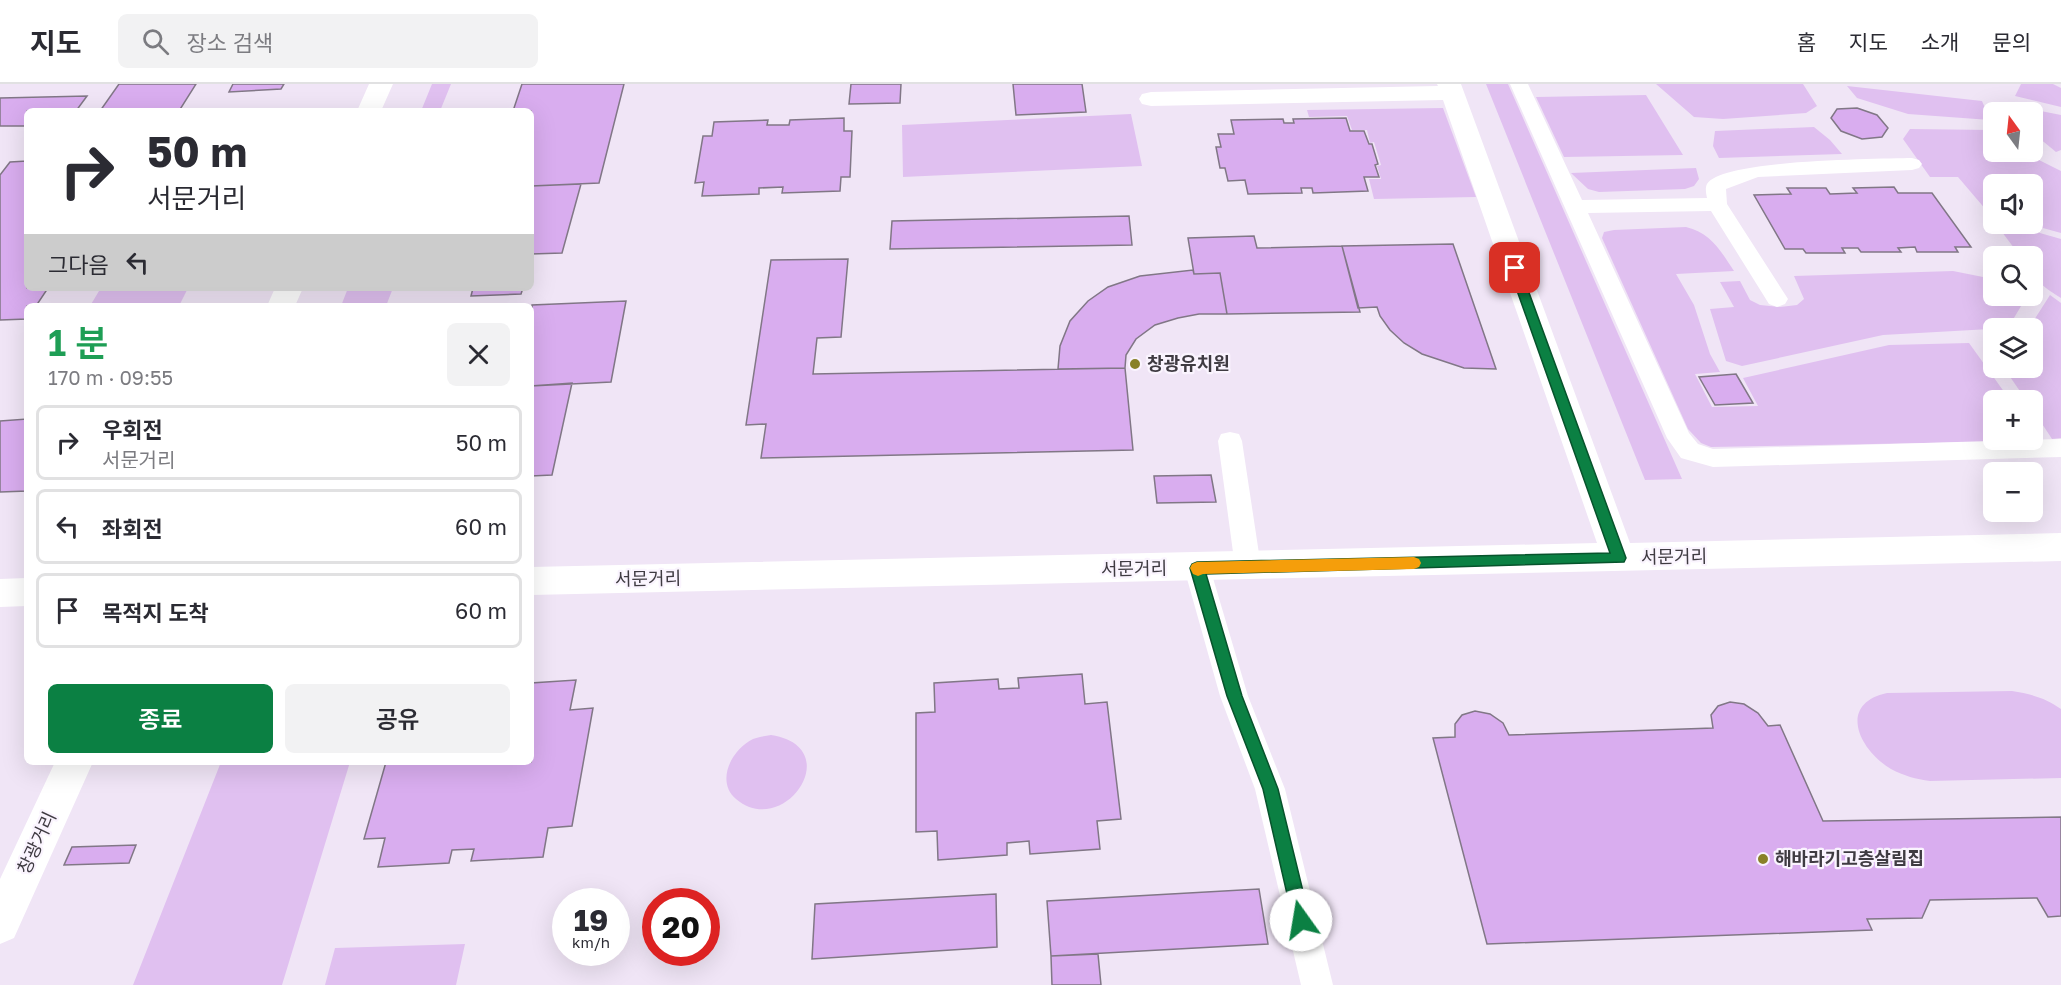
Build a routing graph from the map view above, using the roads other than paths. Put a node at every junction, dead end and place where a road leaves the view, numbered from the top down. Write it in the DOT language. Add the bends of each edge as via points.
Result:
graph roads {
  1 [pos="381,84"];
  2 [pos="1519,84"];
  3 [pos="1450,88"];
  4 [pos="1151,99"];
  5 [pos="370,108"];
  6 [pos="1912,164"];
  7 [pos="1717,204"];
  8 [pos="1574,207"];
  9 [pos="1777,299"];
  10 [pos="1230,441"];
  11 [pos="2061,448"];
  12 [pos="2061,547"];
  13 [pos="1619,558"];
  14 [pos="1248,567"];
  15 [pos="1197,568"];
  16 [pos="534,581"];
  17 [pos="24,592"];
  18 [pos="0,593"];
  19 [pos="73,765"];
  20 [pos="0,924"];
  21 [pos="1317,985"];
  1 -- 5 [label="street"];
  2 -- 8 [label="lane"];
  3 -- 4 [label="street"];
  3 -- 13 [label="street"];
  6 -- 7 [label="lane" via="1758,171 1716,186"];
  7 -- 8 [label="lane"];
  7 -- 9 [label="lane"];
  8 -- 11 [label="lane" via="1679,438 1690,451 1713,458"];
  10 -- 14 [label="lane"];
  12 -- 13 [label="street, 서문거리"];
  13 -- 14 [label="street, 서문거리"];
  14 -- 15 [label="street, 서문거리"];
  15 -- 16 [label="street, 서문거리"];
  15 -- 21 [label="lane" via="1234,696 1270,789"];
  17 -- 18 [label="street"];
  19 -- 20 [label="street, 창광거리"];
}
